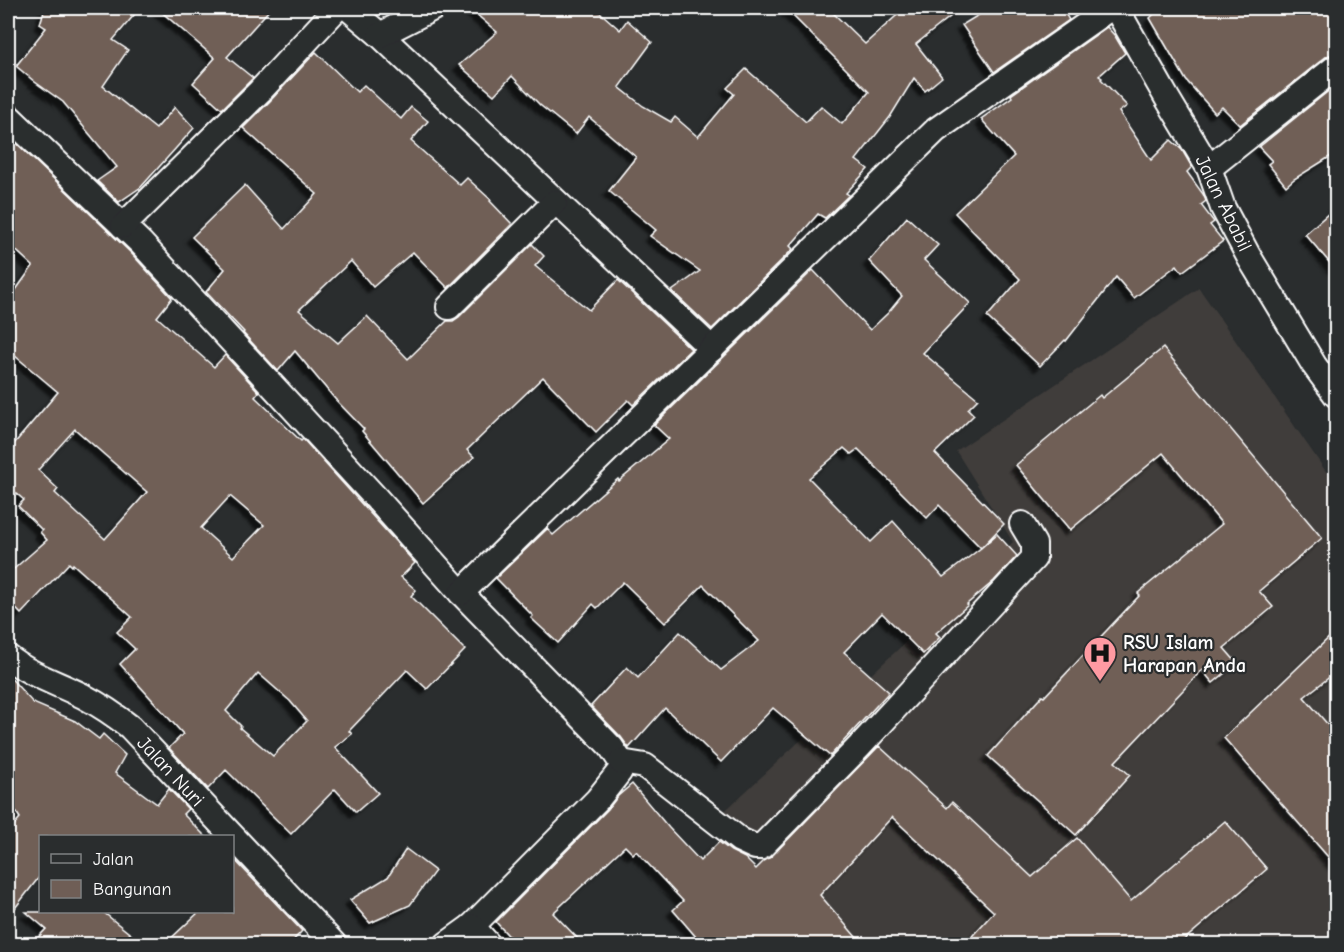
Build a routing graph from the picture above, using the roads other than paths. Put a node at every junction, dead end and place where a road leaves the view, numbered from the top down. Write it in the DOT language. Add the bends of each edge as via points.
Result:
graph roads {
  1 [pos="337,8"];
  2 [pos="348,8"];
  3 [pos="433,8"];
  4 [pos="1110,8"];
  5 [pos="1116,8"];
  6 [pos="380,35"];
  7 [pos="1336,67"];
  8 [pos="8,116"];
  9 [pos="1209,168"];
  10 [pos="555,202"];
  11 [pos="123,226"];
  12 [pos="449,307"];
  13 [pos="712,349"];
  14 [pos="1336,395"];
  15 [pos="1022,524"];
  16 [pos="461,593"];
  17 [pos="8,657"];
  18 [pos="621,762"];
  19 [pos="231,835"];
  20 [pos="234,838"];
  21 [pos="472,926"];
  22 [pos="334,945"];
  23 [pos="447,945"];
  24 [pos="488,945"];
  1 -- 11 [label="street" via="260,91"];
  2 -- 6 [label="street"];
  3 -- 6 [label="street"];
  4 -- 13 [label="street" via="936,130"];
  5 -- 9 [label="street, Jalan Ababil"];
  6 -- 10 [label="street"];
  7 -- 9 [label="street"];
  8 -- 11 [label="street"];
  9 -- 14 [label="street, Jalan Ababil" via="1223,208 1250,258"];
  10 -- 12 [label="street"];
  10 -- 13 [label="street"];
  11 -- 16 [label="street"];
  13 -- 16 [label="street"];
  15 -- 18 [label="street" via="1034,544 1034,558 761,847 740,840 645,766"];
  16 -- 18 [label="street" via="611,747"];
  17 -- 19 [label="street, Jalan Nuri" via="45,680 81,695 130,727"];
  18 -- 21 [label="street" via="620,771 598,799"];
  20 -- 22 [label="street, Jalan Nuri"];
  21 -- 23 [label="street"];
  21 -- 24 [label="street"];
}
